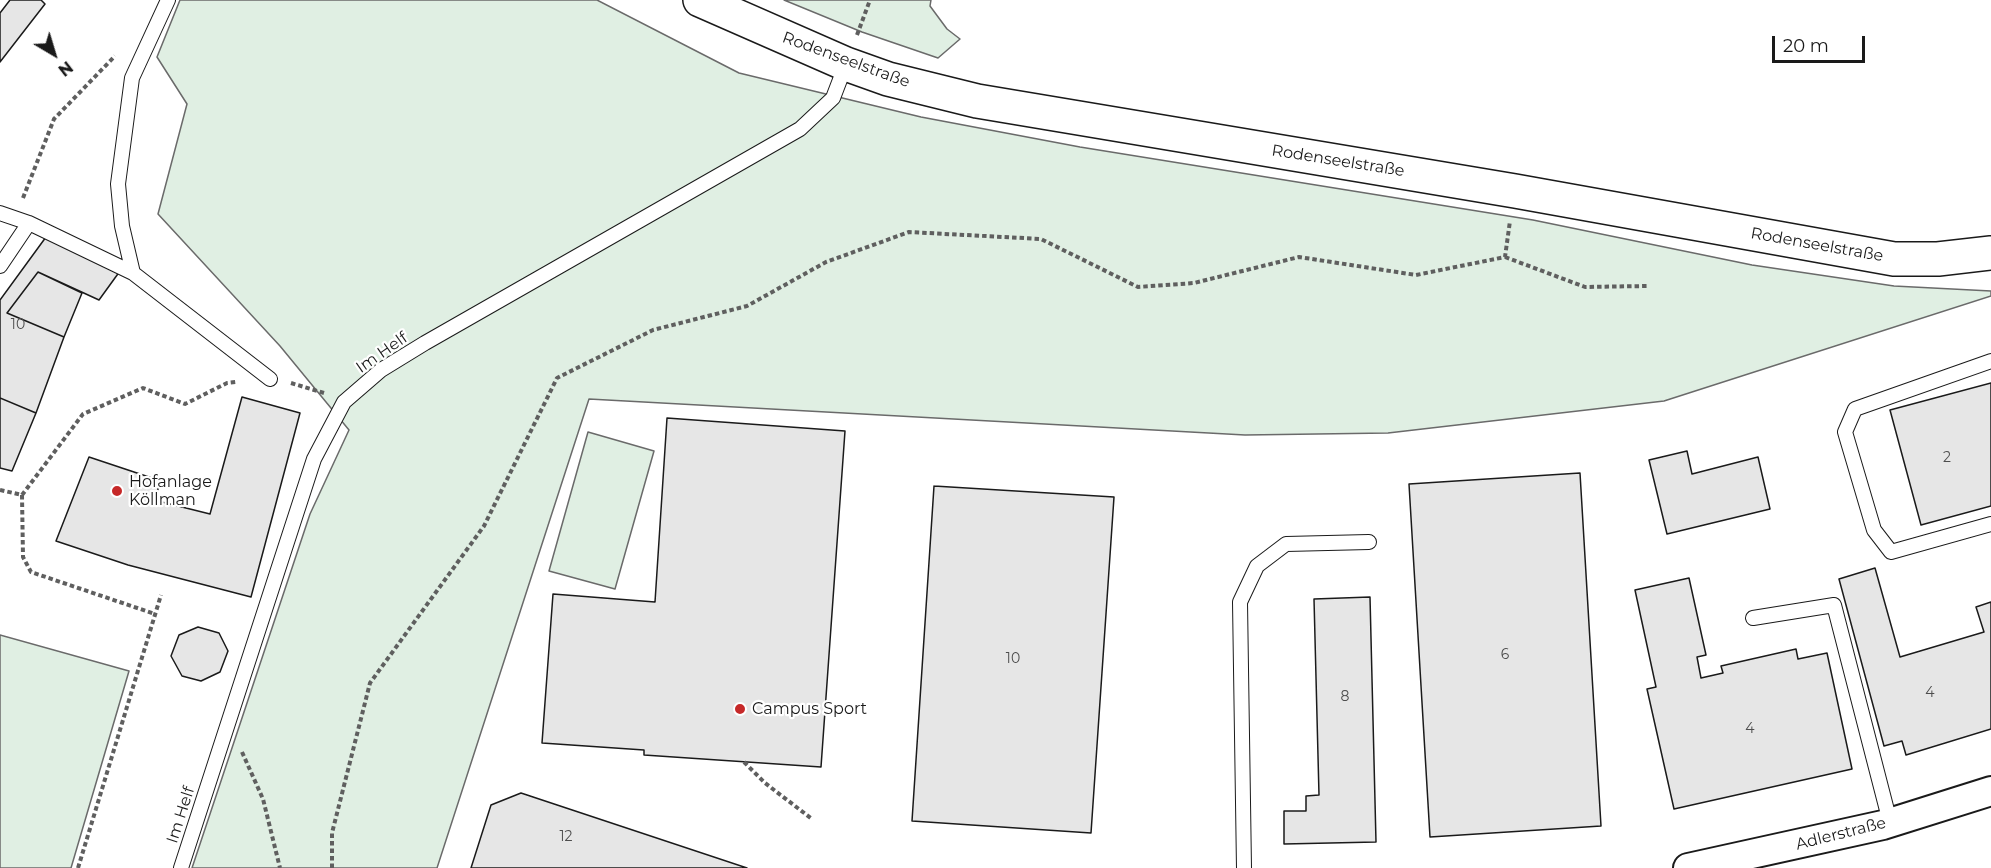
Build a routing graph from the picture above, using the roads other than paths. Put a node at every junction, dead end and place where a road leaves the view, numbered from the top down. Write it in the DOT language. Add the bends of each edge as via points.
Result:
graph roads {
  1 [pos="168,0"];
  2 [pos="700,0"];
  3 [pos="846,64"];
  4 [pos="0,213"];
  5 [pos="29,224"];
  6 [pos="1991,253"];
  7 [pos="0,266"];
  8 [pos="134,273"];
  9 [pos="1991,361"];
  10 [pos="270,379"];
  11 [pos="1991,524"];
  12 [pos="1369,542"];
  13 [pos="1753,618"];
  14 [pos="1991,791"];
  15 [pos="1890,822"];
  16 [pos="182,868"];
  17 [pos="1244,868"];
  18 [pos="1688,868"];
  1 -- 8 [label="lane" via="132,78 118,184 122,226"];
  2 -- 3 [label="main road, Rodenseelstraße"];
  3 -- 6 [label="main road, Rodenseelstraße" via="888,79 977,101 1894,259"];
  3 -- 16 [label="lane, Im Helf" via="833,98 800,129 425,343 381,370 344,402 314,459"];
  4 -- 5 [label="lane"];
  5 -- 7 [label="lane"];
  5 -- 8 [label="lane"];
  8 -- 10 [label="lane"];
  9 -- 11 [label="lane" via="1855,409 1845,432 1874,530 1891,552"];
  12 -- 17 [label="lane" via="1286,544 1257,566 1240,602"];
  13 -- 15 [label="lane" via="1833,605"];
  14 -- 15 [label="street, Adlerstraße"];
  15 -- 18 [label="street, Adlerstraße"];
}
